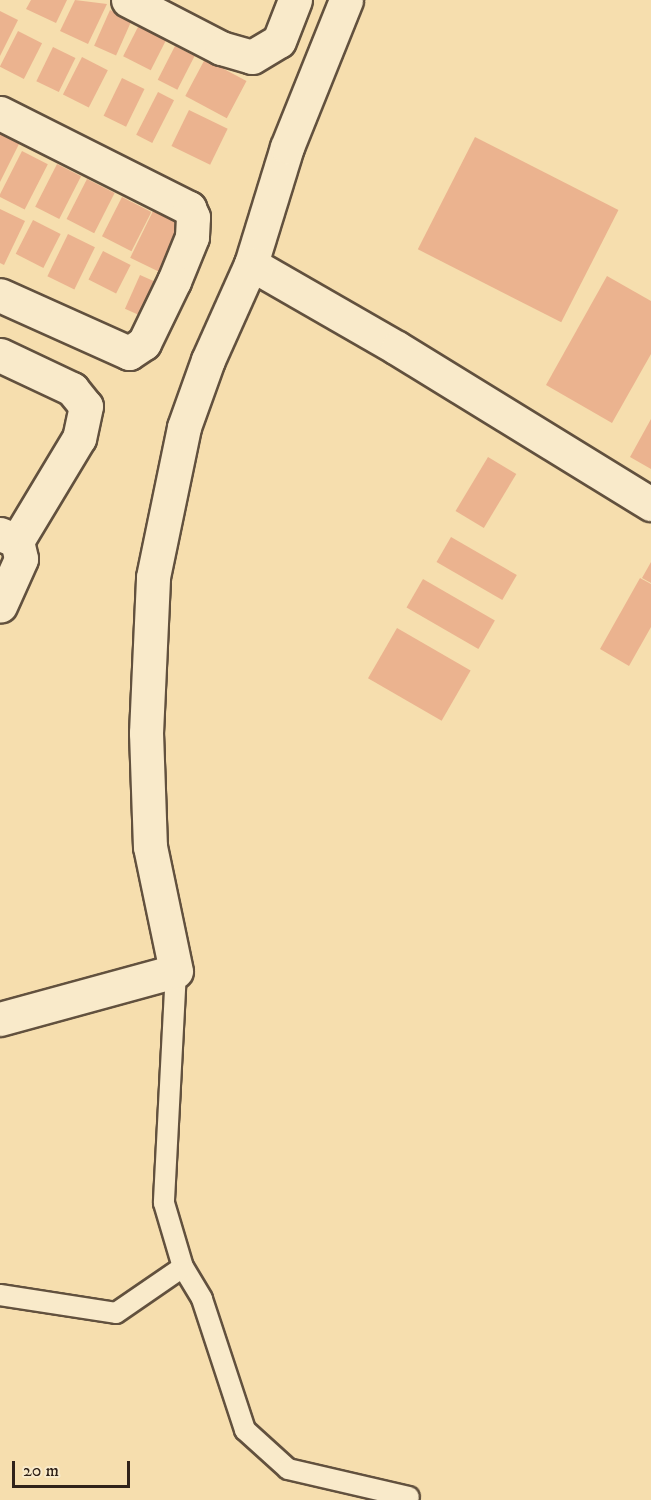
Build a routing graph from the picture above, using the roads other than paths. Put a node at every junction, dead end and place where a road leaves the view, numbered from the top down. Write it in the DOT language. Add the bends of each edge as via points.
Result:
graph roads {
  1 [pos="128,0"];
  2 [pos="295,0"];
  3 [pos="346,0"];
  4 [pos="0,113"];
  5 [pos="251,264"];
  6 [pos="0,294"];
  7 [pos="0,356"];
  8 [pos="651,504"];
  9 [pos="9,538"];
  10 [pos="0,606"];
  11 [pos="176,971"];
  12 [pos="0,1019"];
  13 [pos="183,1267"];
  14 [pos="0,1295"];
  15 [pos="409,1497"];
  1 -- 2 [label="street" via="221,48 252,57 279,41"];
  3 -- 5 [label="street" via="287,147"];
  4 -- 6 [label="street" via="189,208 193,217 192,237 174,281 144,343 129,353"];
  5 -- 8 [label="street" via="397,348"];
  5 -- 11 [label="street" via="208,360 184,427 153,577 146,733 150,847"];
  7 -- 9 [label="street" via="72,389 86,406 79,438"];
  9 -- 10 [label="street" via="21,559"];
  11 -- 12 [label="street"];
  11 -- 13 [label="lane" via="164,1203"];
  13 -- 14 [label="lane" via="116,1313"];
  13 -- 15 [label="lane" via="202,1299 245,1430 288,1469"];
}
